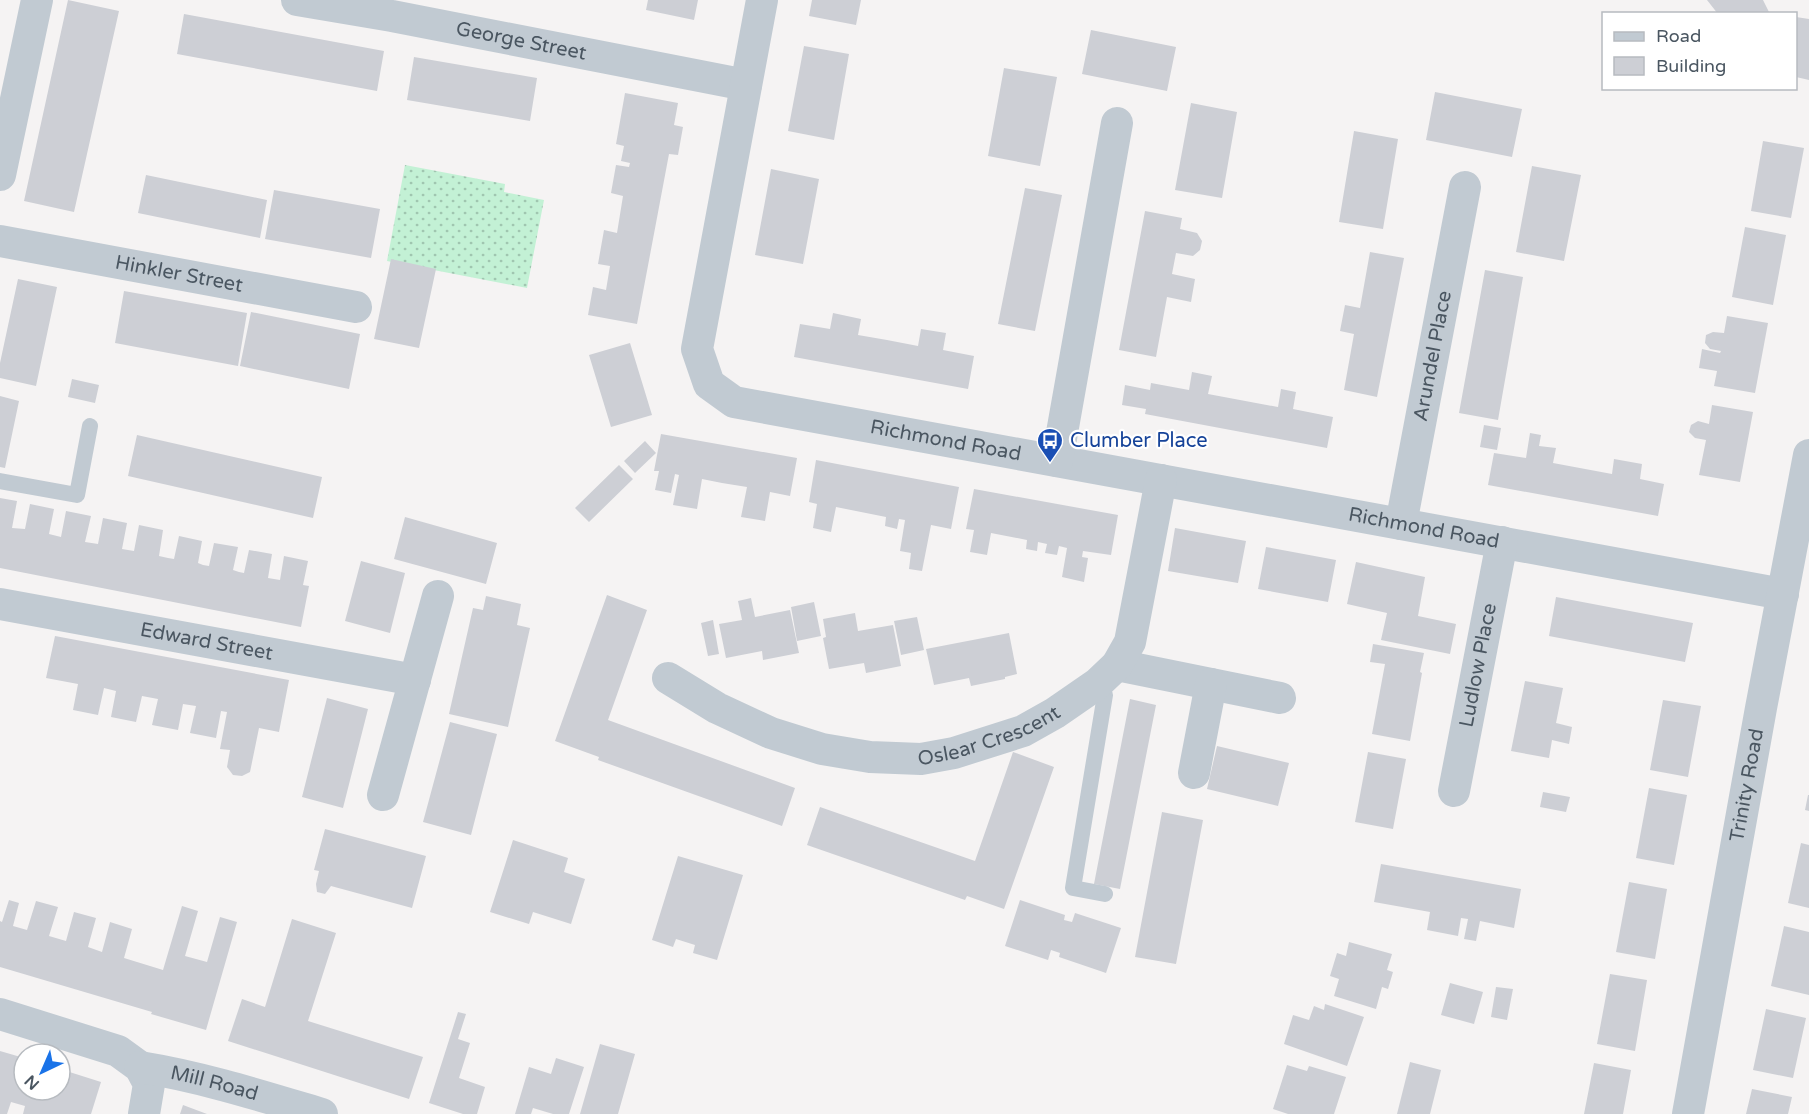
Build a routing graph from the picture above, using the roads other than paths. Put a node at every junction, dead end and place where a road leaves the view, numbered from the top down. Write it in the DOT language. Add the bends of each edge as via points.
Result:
graph roads {
  1 [pos="37,0"];
  2 [pos="297,0"];
  3 [pos="762,0"];
  4 [pos="746,85"];
  5 [pos="1117,123"];
  6 [pos="0,176"];
  7 [pos="1466,188"];
  8 [pos="0,241"];
  9 [pos="356,307"];
  10 [pos="90,426"];
  11 [pos="1809,454"];
  12 [pos="1057,461"];
  13 [pos="1161,480"];
  14 [pos="0,481"];
  15 [pos="1401,524"];
  16 [pos="1502,542"];
  17 [pos="1783,594"];
  18 [pos="438,596"];
  19 [pos="0,604"];
  20 [pos="1107,675"];
  21 [pos="668,678"];
  22 [pos="415,680"];
  23 [pos="1211,684"];
  24 [pos="1280,698"];
  25 [pos="1194,773"];
  26 [pos="1454,791"];
  27 [pos="383,795"];
  28 [pos="1105,894"];
  29 [pos="0,1014"];
  30 [pos="144,1075"];
  31 [pos="144,1114"];
  32 [pos="322,1114"];
  33 [pos="1688,1114"];
  1 -- 6 [label="street"];
  2 -- 4 [label="street, George Street"];
  3 -- 4 [label="street, Richmond Road"];
  4 -- 12 [label="street, Richmond Road" via="697,349 709,384 734,402"];
  5 -- 12 [label="street"];
  7 -- 15 [label="street, Arundel Place"];
  8 -- 9 [label="street, Hinkler Street"];
  10 -- 14 [label="lane" via="77,495"];
  11 -- 17 [label="street, Trinity Road"];
  12 -- 13 [label="street, Richmond Road"];
  13 -- 15 [label="street, Richmond Road"];
  13 -- 20 [label="street, Oslear Crescent" via="1130,642"];
  15 -- 16 [label="street, Richmond Road"];
  16 -- 17 [label="street, Richmond Road"];
  16 -- 26 [label="street, Ludlow Place"];
  17 -- 33 [label="street, Trinity Road"];
  18 -- 22 [label="street"];
  19 -- 22 [label="street, Edward Street"];
  20 -- 21 [label="street, Oslear Crescent" via="1023,731 921,759 870,757 771,734"];
  20 -- 23 [label="street"];
  20 -- 28 [label="lane" via="1073,888"];
  22 -- 27 [label="street"];
  23 -- 24 [label="street"];
  23 -- 25 [label="street"];
  29 -- 30 [label="street, Mill Road" via="118,1051"];
  30 -- 31 [label="street"];
  30 -- 32 [label="street, Mill Road" via="174,1072"];
}
